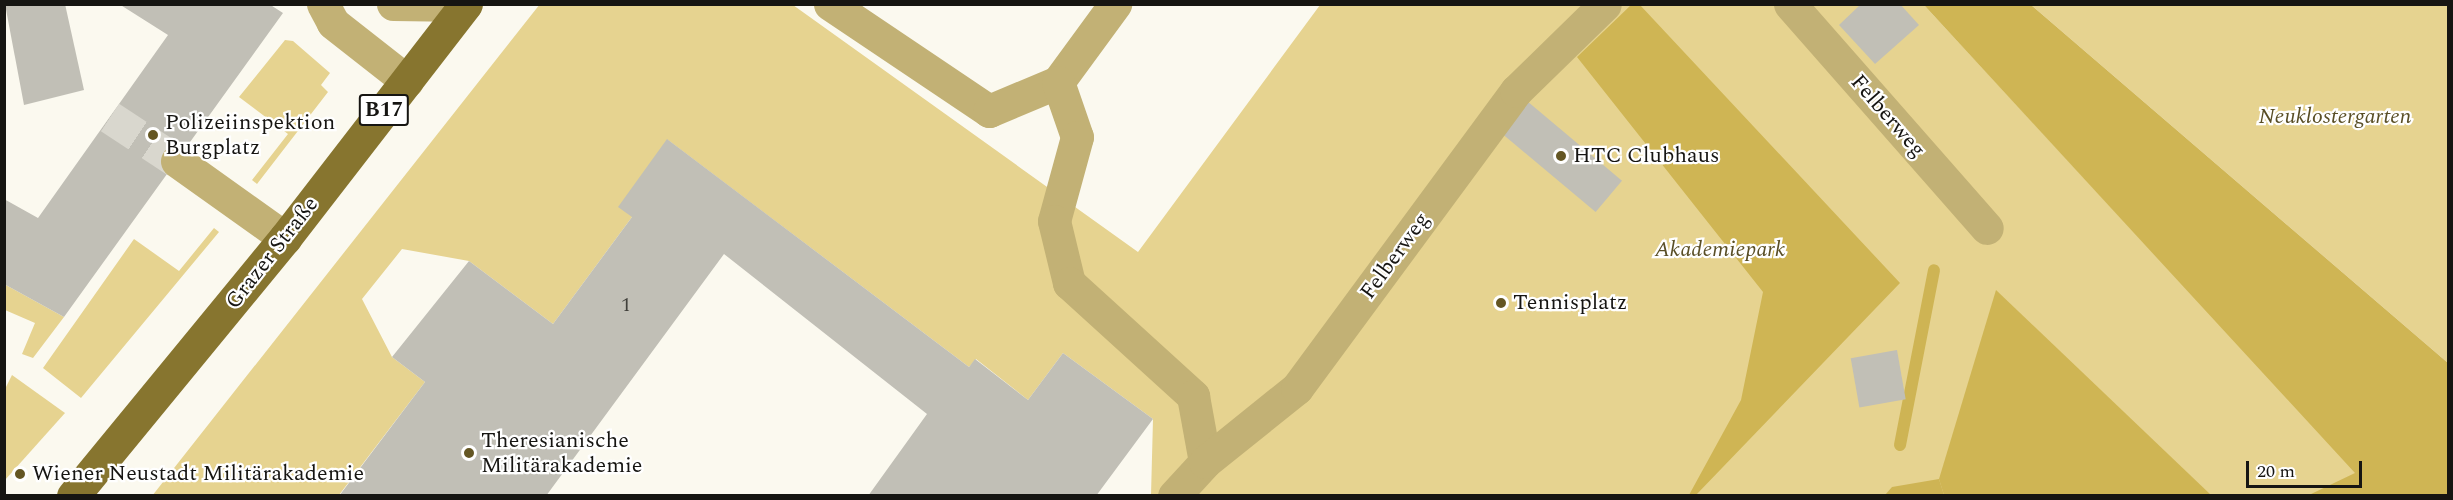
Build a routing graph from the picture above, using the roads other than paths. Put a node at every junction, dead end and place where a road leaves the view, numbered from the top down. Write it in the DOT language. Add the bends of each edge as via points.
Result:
graph roads {
  1 [pos="323,4"];
  2 [pos="393,4"];
  3 [pos="830,4"];
  4 [pos="1115,4"];
  5 [pos="1605,4"];
  6 [pos="1790,4"];
  7 [pos="466,5"];
  8 [pos="407,81"];
  9 [pos="1059,82"];
  10 [pos="177,161"];
  11 [pos="1987,228"];
  12 [pos="285,238"];
  13 [pos="1205,462"];
  14 [pos="73,495"];
  15 [pos="1174,495"];
  1 -- 8 [label="street" via="333,22"];
  2 -- 7 [label="street"];
  3 -- 9 [label="street" via="989,111"];
  4 -- 9 [label="street"];
  5 -- 13 [label="street, Felberweg" via="1516,91 1297,388"];
  6 -- 11 [label="street, Felberweg"];
  7 -- 8 [label="main road, Grazer Straße / B17"];
  8 -- 12 [label="main road, Grazer Straße / B17"];
  9 -- 13 [label="street" via="1077,137 1053,220 1069,283 1193,396"];
  10 -- 12 [label="street"];
  12 -- 14 [label="main road, Grazer Straße / B17"];
  13 -- 15 [label="street, Felberweg"];
}
